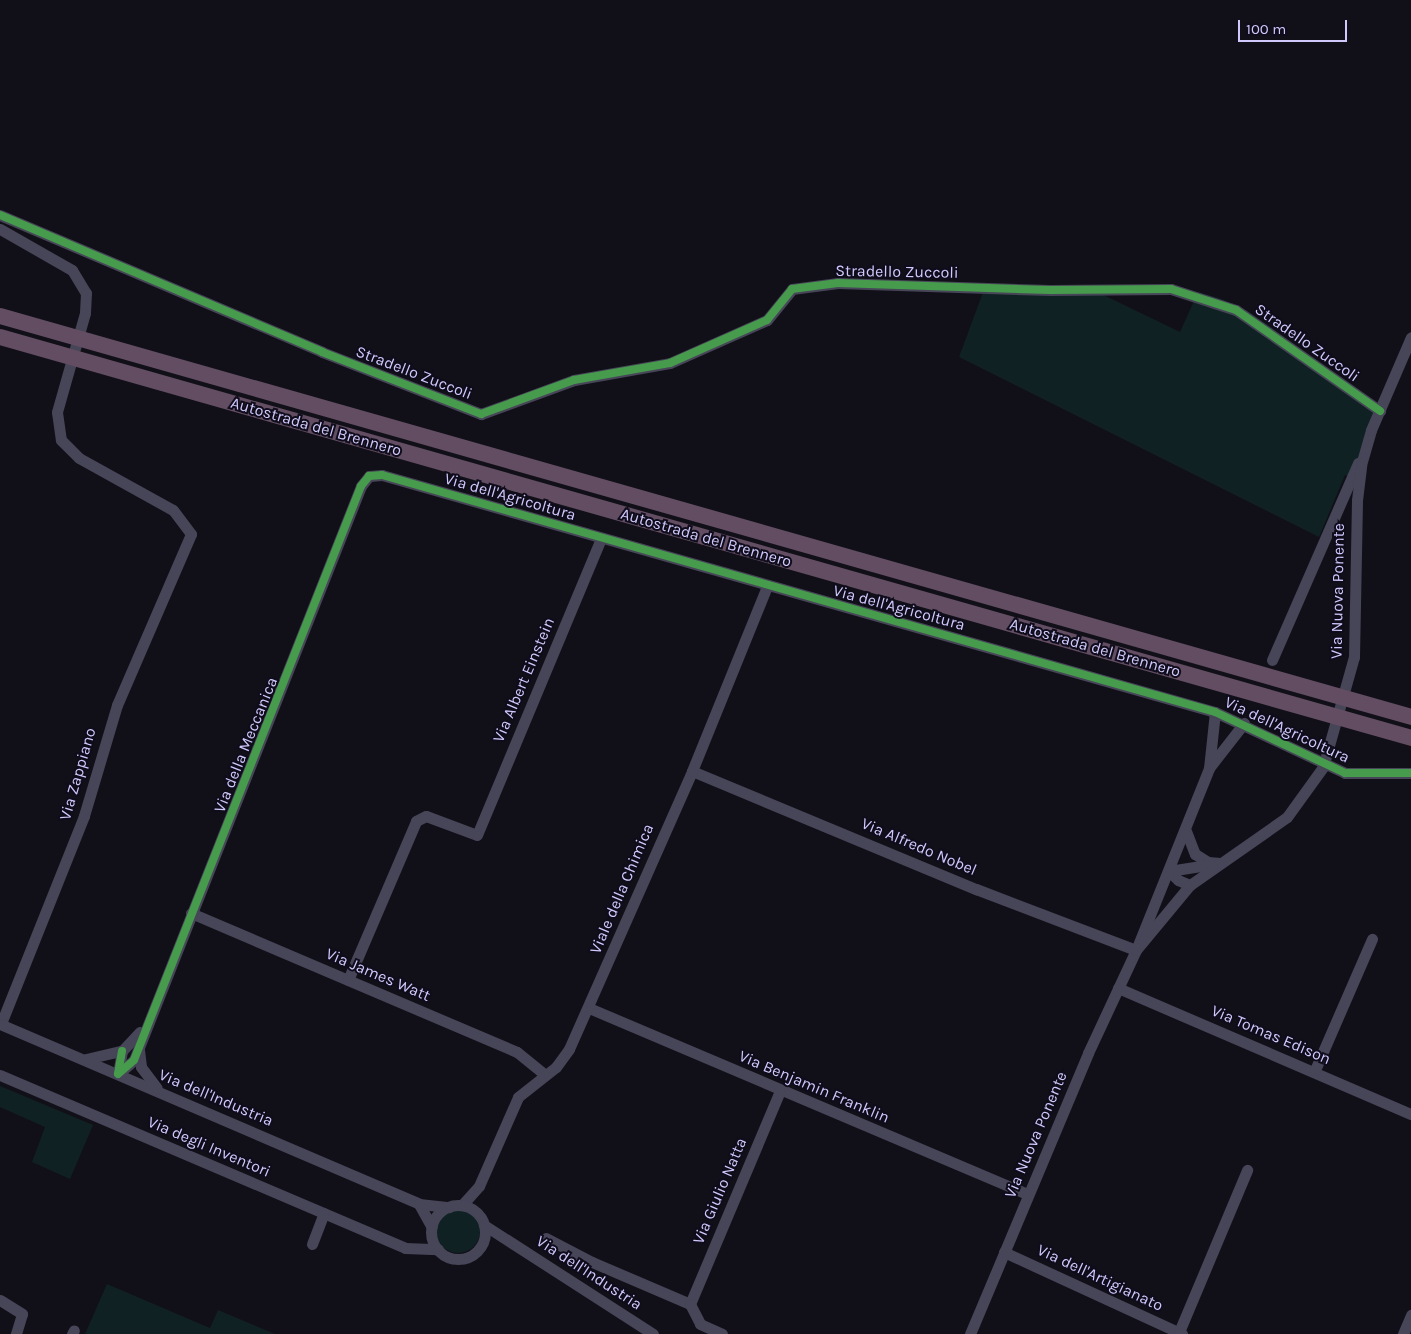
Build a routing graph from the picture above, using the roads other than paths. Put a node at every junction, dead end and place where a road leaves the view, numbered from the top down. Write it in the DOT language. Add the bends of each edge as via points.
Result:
graph roads {
  1 [pos="0,215"];
  2 [pos="0,229"];
  3 [pos="0,316"];
  4 [pos="1411,337"];
  5 [pos="0,338"];
  6 [pos="1380,411"];
  7 [pos="1365,448"];
  8 [pos="374,475"];
  9 [pos="601,538"];
  10 [pos="767,586"];
  11 [pos="1272,660"];
  12 [pos="1215,712"];
  13 [pos="1411,717"];
  14 [pos="1244,723"];
  15 [pos="1411,738"];
  16 [pos="1209,768"];
  17 [pos="692,771"];
  18 [pos="1411,773"];
  19 [pos="1186,831"];
  20 [pos="1220,863"];
  21 [pos="1169,871"];
  22 [pos="1190,885"];
  23 [pos="1155,905"];
  24 [pos="1170,908"];
  25 [pos="191,913"];
  26 [pos="1372,939"];
  27 [pos="1136,950"];
  28 [pos="348,980"];
  29 [pos="1118,988"];
  30 [pos="589,1008"];
  31 [pos="1,1024"];
  32 [pos="143,1028"];
  33 [pos="122,1051"];
  34 [pos="82,1059"];
  35 [pos="1315,1070"];
  36 [pos="118,1074"];
  37 [pos="0,1075"];
  38 [pos="545,1076"];
  39 [pos="780,1091"];
  40 [pos="161,1092"];
  41 [pos="1411,1114"];
  42 [pos="1247,1170"];
  43 [pos="479,1186"];
  44 [pos="1028,1194"];
  45 [pos="419,1204"];
  46 [pos="462,1205"];
  47 [pos="449,1207"];
  48 [pos="324,1213"];
  49 [pos="477,1213"];
  50 [pos="484,1225"];
  51 [pos="432,1229"];
  52 [pos="546,1238"];
  53 [pos="506,1242"];
  54 [pos="312,1244"];
  55 [pos="481,1246"];
  56 [pos="405,1248"];
  57 [pos="438,1249"];
  58 [pos="1004,1252"];
  59 [pos="0,1300"];
  60 [pos="690,1304"];
  61 [pos="1411,1315"];
  62 [pos="17,1333"];
  63 [pos="1181,1333"];
  64 [pos="653,1334"];
  65 [pos="722,1334"];
  66 [pos="970,1334"];
  67 [pos="1403,1334"];
  1 -- 6 [label="street, Stradello Zuccoli" via="322,352 481,414 574,380 670,363 767,320 792,289 838,283 1050,290 1171,289 1236,310"];
  2 -- 31 [label="street, Via Zappiano" via="77,274 86,292 85,313 57,420 65,446 79,458 173,510 191,534 116,705 84,816"];
  3 -- 13 [label="highway, Autostrada del Brennero"];
  4 -- 6 [label="street, Via Nuova Ponente"];
  5 -- 15 [label="highway, Autostrada del Brennero"];
  6 -- 7 [label="street, Via Nuova Ponente"];
  7 -- 11 [label="street, Via Nuova Ponente"];
  7 -- 20 [label="street, Via Nuova Ponente" via="1357,500 1354,657 1334,737 1313,783 1287,817"];
  8 -- 9 [label="street, Via dell'Agricoltura"];
  8 -- 25 [label="street, Via della Meccanica" via="361,486"];
  9 -- 10 [label="street, Via dell'Agricoltura"];
  9 -- 28 [label="street, Via Albert Einstein" via="476,835 426,816 416,821"];
  10 -- 12 [label="street, Via dell'Agricoltura"];
  10 -- 17 [label="street, Viale della Chimica"];
  12 -- 14 [label="street, Via dell'Agricoltura"];
  12 -- 16 [label="street"];
  14 -- 16 [label="street"];
  14 -- 18 [label="street, Via dell'Agricoltura" via="1340,772"];
  16 -- 19 [label="street, Via Nuova Ponente"];
  17 -- 27 [label="street, Via Alfredo Nobel" via="976,889"];
  17 -- 30 [label="street, Viale della Chimica"];
  19 -- 20 [label="street" via="1195,854 1208,862"];
  19 -- 21 [label="street, Via Nuova Ponente"];
  20 -- 21 [label="street"];
  20 -- 22 [label="street, Via Nuova Ponente"];
  21 -- 22 [label="street"];
  21 -- 23 [label="street, Via Nuova Ponente"];
  22 -- 24 [label="street, Via Nuova Ponente"];
  23 -- 24 [label="street"];
  23 -- 27 [label="street, Via Nuova Ponente"];
  24 -- 27 [label="street, Via Nuova Ponente"];
  25 -- 28 [label="street, Via James Watt"];
  25 -- 32 [label="street, Via della Meccanica"];
  26 -- 35 [label="street"];
  27 -- 29 [label="street, Via Nuova Ponente"];
  28 -- 38 [label="street, Via James Watt" via="517,1052"];
  29 -- 35 [label="street, Via Tomas Edison"];
  29 -- 44 [label="street, Via Nuova Ponente"];
  30 -- 38 [label="street, Viale della Chimica" via="562,1060"];
  30 -- 39 [label="street, Via Benjamin Franklin"];
  31 -- 34 [label="street, Via dell'Industria"];
  32 -- 33 [label="street, Via della Meccanica"];
  32 -- 36 [label="street, Via della Meccanica" via="131,1065"];
  32 -- 40 [label="street, Via della Meccanica" via="139,1050 141,1067"];
  33 -- 34 [label="street"];
  33 -- 36 [label="street"];
  34 -- 36 [label="street, Via dell'Industria"];
  35 -- 41 [label="street, Via Tomas Edison"];
  36 -- 40 [label="street, Via dell'Industria"];
  37 -- 48 [label="street, Via degli Inventori"];
  38 -- 43 [label="street, Viale della Chimica" via="518,1097"];
  39 -- 44 [label="street, Via Benjamin Franklin"];
  39 -- 60 [label="street, Via Giulio Natta"];
  40 -- 45 [label="street, Via dell'Industria"];
  42 -- 63 [label="street"];
  43 -- 46 [label="street, Viale della Chimica"];
  43 -- 49 [label="street, Viale della Chimica"];
  44 -- 58 [label="street, Via Nuova Ponente"];
  45 -- 47 [label="street, Via dell'Industria"];
  45 -- 51 [label="street"];
  46 -- 47 [label="street"];
  46 -- 49 [label="street"];
  47 -- 51 [label="street" via="438,1215"];
  48 -- 54 [label="street"];
  48 -- 56 [label="street, Via degli Inventori"];
  49 -- 50 [label="street"];
  50 -- 53 [label="street, Via dell'Industria"];
  50 -- 55 [label="street"];
  51 -- 56 [label="street" via="421,1242"];
  51 -- 57 [label="street"];
  52 -- 60 [label="street" via="592,1262"];
  53 -- 55 [label="street"];
  53 -- 64 [label="street, Via dell'Industria" via="549,1264"];
  55 -- 57 [label="street" via="460,1259"];
  56 -- 57 [label="street, Via degli Inventori"];
  58 -- 63 [label="street, Via dell'Artigianato"];
  58 -- 66 [label="street, Via Nuova Ponente"];
  59 -- 62 [label="street" via="22,1314"];
  60 -- 65 [label="street" via="700,1324"];
  61 -- 67 [label="street"];
}
